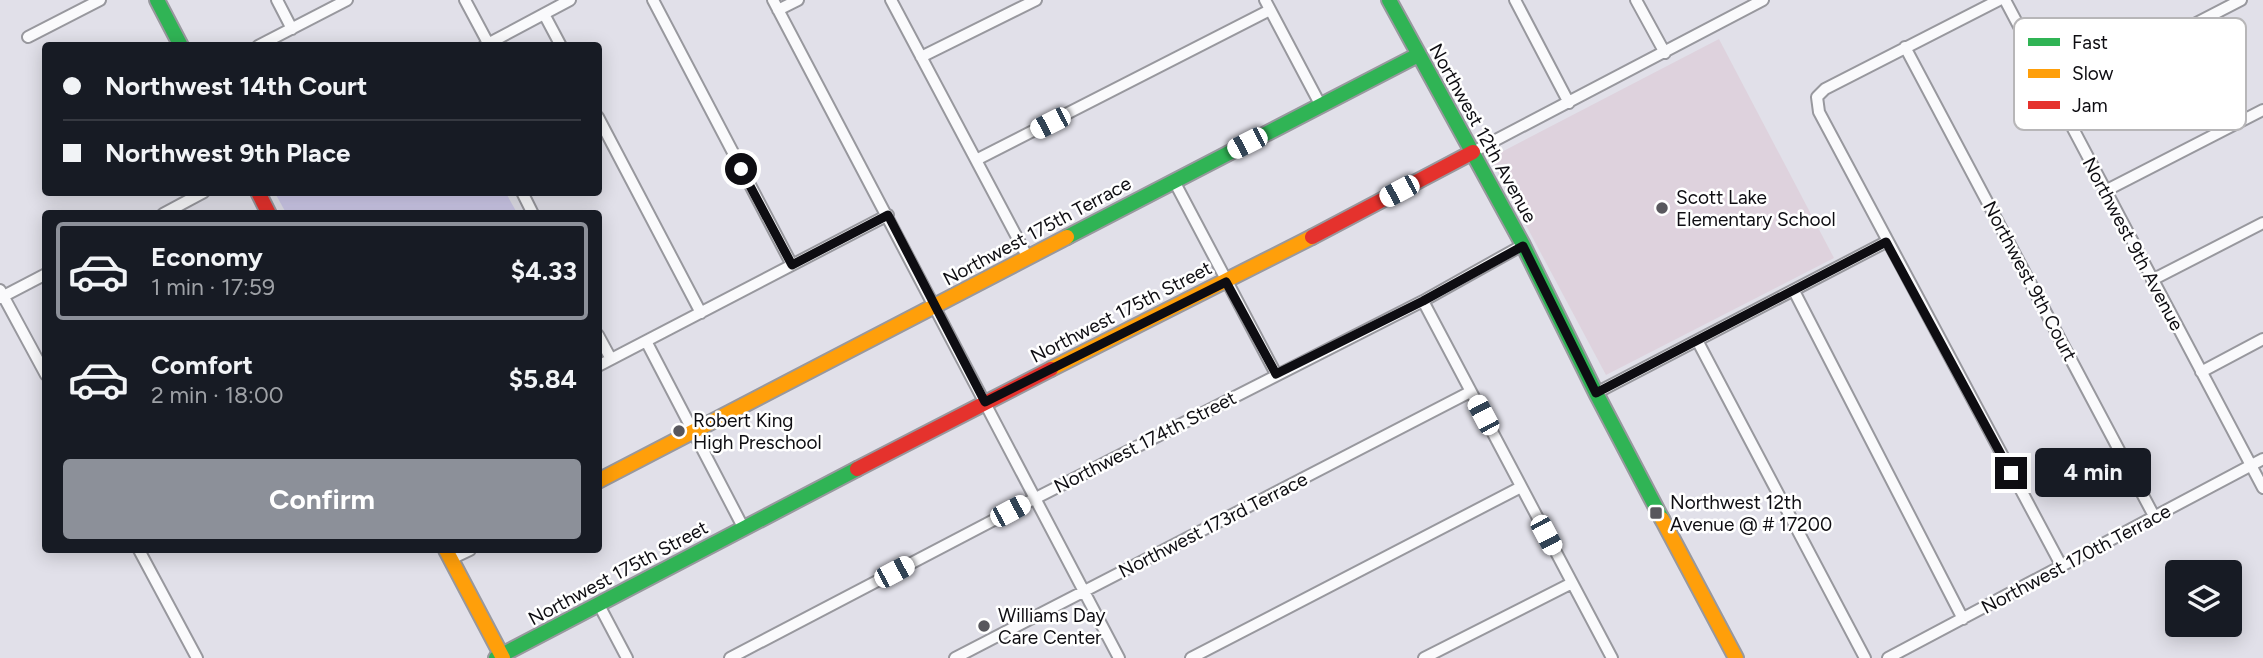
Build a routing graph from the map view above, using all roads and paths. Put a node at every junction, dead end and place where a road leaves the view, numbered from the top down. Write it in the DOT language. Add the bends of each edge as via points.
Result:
graph roads {
  1 [pos="100,0"];
  2 [pos="157,0"];
  3 [pos="277,0"];
  4 [pos="347,0"];
  5 [pos="465,0"];
  6 [pos="570,0"];
  7 [pos="653,0"];
  8 [pos="798,0"];
  9 [pos="891,0"];
  10 [pos="1036,0"];
  11 [pos="1389,0"];
  12 [pos="1515,0"];
  13 [pos="1636,0"];
  14 [pos="1761,0"];
  15 [pos="1999,0"];
  16 [pos="2005,0"];
  17 [pos="2241,0"];
  18 [pos="776,5"];
  19 [pos="1268,5"];
  20 [pos="544,13"];
  21 [pos="2014,18"];
  22 [pos="2206,18"];
  23 [pos="292,29"];
  24 [pos="28,37"];
  25 [pos="179,42"];
  26 [pos="266,42"];
  27 [pos="485,42"];
  28 [pos="490,42"];
  29 [pos="559,42"];
  30 [pos="1905,47"];
  31 [pos="1665,53"];
  32 [pos="1418,55"];
  33 [pos="921,57"];
  34 [pos="1569,103"];
  35 [pos="1321,106"];
  36 [pos="2263,110"];
  37 [pos="2246,119"];
  38 [pos="602,125"];
  39 [pos="2072,130"];
  40 [pos="2224,130"];
  41 [pos="1473,152"];
  42 [pos="976,160"];
  43 [pos="1174,181"];
  44 [pos="2105,191"];
  45 [pos="197,196"];
  46 [pos="170,210"];
  47 [pos="888,215"];
  48 [pos="2263,223"];
  49 [pos="1886,242"];
  50 [pos="1523,246"];
  51 [pos="1028,258"];
  52 [pos="792,265"];
  53 [pos="42,276"];
  54 [pos="2152,280"];
  55 [pos="1226,282"];
  56 [pos="1794,291"];
  57 [pos="1,295"];
  58 [pos="1423,301"];
  59 [pos="935,306"];
  60 [pos="701,313"];
  61 [pos="2263,339"];
  62 [pos="646,341"];
  63 [pos="602,342"];
  64 [pos="1698,342"];
  65 [pos="611,359"];
  66 [pos="602,364"];
  67 [pos="42,368"];
  68 [pos="2201,372"];
  69 [pos="1276,374"];
  70 [pos="1470,392"];
  71 [pos="1596,393"];
  72 [pos="985,402"];
  73 [pos="693,431"];
  74 [pos="2263,459"];
  75 [pos="2251,466"];
  76 [pos="602,479"];
  77 [pos="1521,487"];
  78 [pos="2263,488"];
  79 [pos="1034,499"];
  80 [pos="2154,516"];
  81 [pos="744,529"];
  82 [pos="141,553"];
  83 [pos="449,554"];
  84 [pos="2060,565"];
  85 [pos="1572,583"];
  86 [pos="1085,591"];
  87 [pos="599,605"];
  88 [pos="1963,619"];
  89 [pos="500,657"];
  90 [pos="197,658"];
  91 [pos="627,658"];
  92 [pos="730,658"];
  93 [pos="955,658"];
  94 [pos="1119,658"];
  95 [pos="1191,658"];
  96 [pos="1424,658"];
  97 [pos="1612,658"];
  98 [pos="1736,658"];
  99 [pos="1865,658"];
  100 [pos="1888,658"];
  1 -- 24 [label="street"];
  2 -- 25 [label="street"];
  3 -- 23 [label="street"];
  4 -- 23 [label="street"];
  5 -- 27 [label="street"];
  6 -- 20 [label="street"];
  7 -- 52 [label="street"];
  8 -- 18 [label="street"];
  9 -- 33 [label="street"];
  10 -- 33 [label="street"];
  11 -- 32 [label="street, Northwest 12th Avenue"];
  12 -- 34 [label="street"];
  13 -- 31 [label="street"];
  14 -- 31 [label="street, Northwest 175th Street"];
  15 -- 30 [label="street"];
  16 -- 21 [label="street, Northwest 9th Avenue"];
  17 -- 22 [label="street"];
  18 -- 47 [label="street"];
  19 -- 35 [label="street"];
  19 -- 42 [label="street"];
  20 -- 28 [label="street"];
  20 -- 29 [label="street"];
  23 -- 26 [label="street"];
  30 -- 49 [label="street" via="1817,97 1819,112"];
  30 -- 80 [label="street, Northwest 9th Court"];
  31 -- 34 [label="street, Northwest 175th Street"];
  32 -- 35 [label="street, Northwest 175th Terrace"];
  32 -- 41 [label="street, Northwest 12th Avenue"];
  33 -- 42 [label="street"];
  34 -- 41 [label="street, Northwest 175th Street"];
  35 -- 43 [label="street, Northwest 175th Terrace"];
  36 -- 37 [label="street"];
  38 -- 60 [label="street"];
  39 -- 44 [label="street, Northwest 9th Avenue"];
  40 -- 44 [label="street"];
  41 -- 50 [label="street, Northwest 12th Avenue"];
  41 -- 55 [label="street, Northwest 175th Street"];
  42 -- 51 [label="street"];
  43 -- 51 [label="street, Northwest 175th Terrace"];
  43 -- 55 [label="street"];
  44 -- 54 [label="street, Northwest 9th Avenue"];
  45 -- 46 [label="street"];
  47 -- 52 [label="street"];
  47 -- 59 [label="street"];
  48 -- 54 [label="street"];
  49 -- 56 [label="street"];
  49 -- 84 [label="street"];
  50 -- 58 [label="street, Northwest 174th Street"];
  50 -- 71 [label="street, Northwest 12th Avenue"];
  51 -- 59 [label="street, Northwest 175th Terrace"];
  52 -- 60 [label="street"];
  53 -- 57 [label="street"];
  54 -- 68 [label="street, Northwest 9th Avenue"];
  55 -- 69 [label="street"];
  55 -- 72 [label="street, Northwest 175th Street"];
  56 -- 64 [label="street"];
  56 -- 88 [label="street"];
  57 -- 67 [label="street"];
  58 -- 69 [label="street, Northwest 174th Street"];
  58 -- 70 [label="street"];
  59 -- 72 [label="street"];
  59 -- 73 [label="street, Northwest 175th Terrace"];
  60 -- 62 [label="street"];
  61 -- 68 [label="street"];
  62 -- 65 [label="street"];
  62 -- 73 [label="street"];
  63 -- 65 [label="street"];
  64 -- 71 [label="street"];
  64 -- 99 [label="street"];
  65 -- 66 [label="street"];
  68 -- 75 [label="street, Northwest 9th Avenue"];
  69 -- 79 [label="street, Northwest 174th Street"];
  70 -- 77 [label="street"];
  70 -- 86 [label="street, Northwest 173rd Terrace"];
  71 -- 98 [label="street, Northwest 12th Avenue"];
  72 -- 79 [label="street"];
  72 -- 81 [label="street, Northwest 175th Street"];
  73 -- 76 [label="street, Northwest 175th Terrace"];
  73 -- 81 [label="street"];
  74 -- 75 [label="street, Northwest 170th Terrace"];
  75 -- 78 [label="street, Northwest 9th Avenue"];
  75 -- 80 [label="street, Northwest 170th Terrace"];
  77 -- 85 [label="street"];
  77 -- 95 [label="street"];
  79 -- 86 [label="street"];
  79 -- 92 [label="street, Northwest 174th Street"];
  80 -- 84 [label="street, Northwest 170th Terrace"];
  81 -- 87 [label="street, Northwest 175th Street"];
  82 -- 90 [label="street"];
  83 -- 89 [label="street"];
  84 -- 88 [label="street, Northwest 170th Terrace"];
  85 -- 96 [label="street"];
  85 -- 97 [label="street"];
  86 -- 93 [label="street, Northwest 173rd Terrace"];
  86 -- 94 [label="street"];
  87 -- 89 [label="street, Northwest 175th Street"];
  87 -- 91 [label="street"];
  88 -- 100 [label="street, Northwest 170th Terrace"];
}
